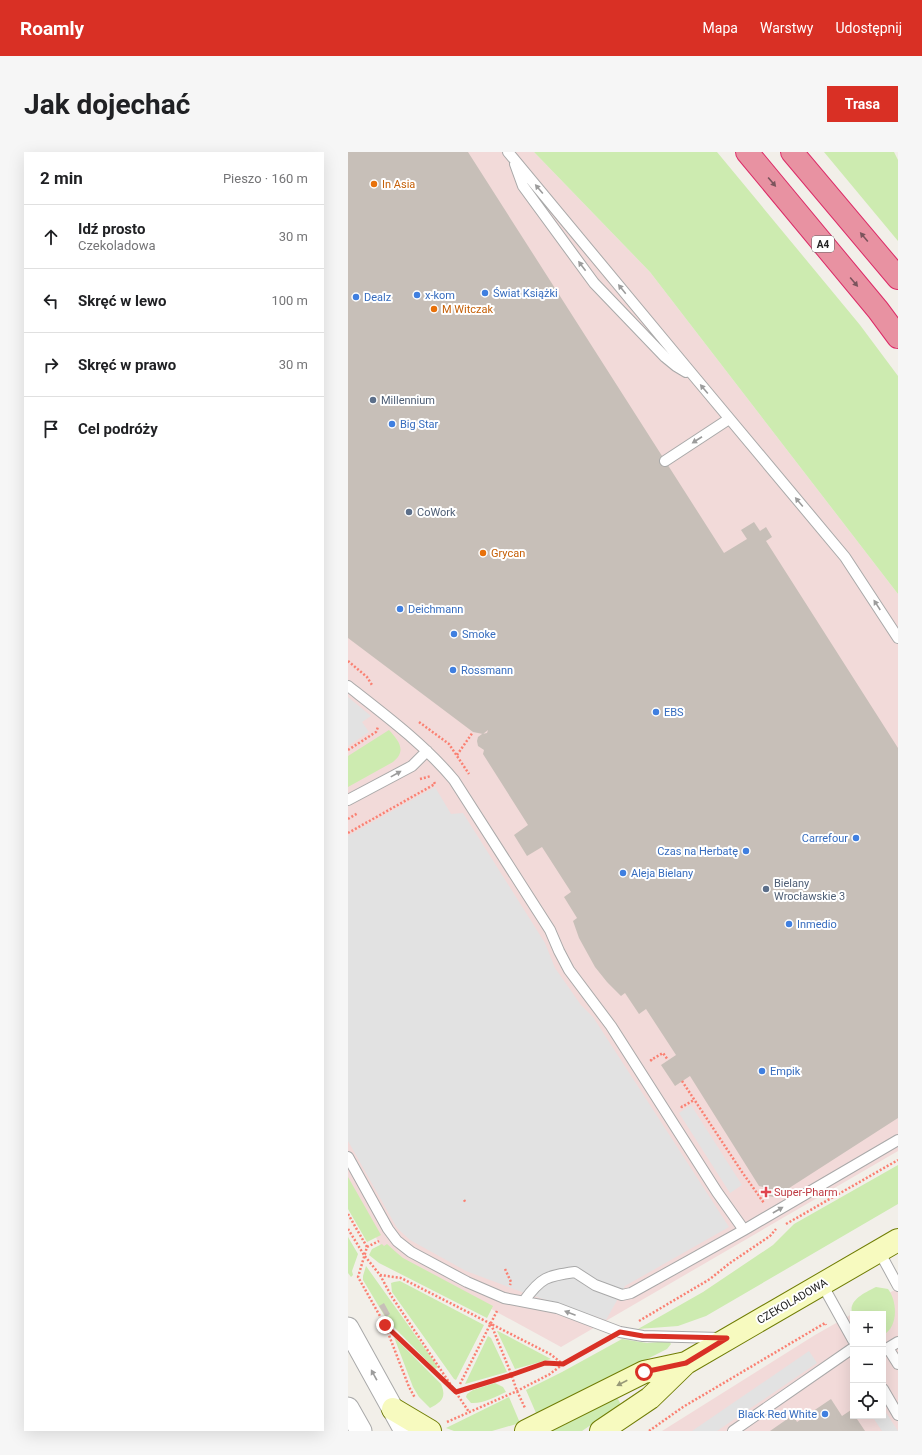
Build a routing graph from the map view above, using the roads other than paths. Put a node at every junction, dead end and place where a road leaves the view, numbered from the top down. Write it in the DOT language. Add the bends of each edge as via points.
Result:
graph roads {
  1 [pos="747,152"];
  2 [pos="792,152"];
  3 [pos="511,155"];
  4 [pos="898,278"];
  5 [pos="898,337"];
  6 [pos="693,375"];
  7 [pos="729,419"];
  8 [pos="665,460"];
  9 [pos="898,638"];
  10 [pos="348,686"];
  11 [pos="427,751"];
  12 [pos="348,800"];
  13 [pos="898,1140"];
  14 [pos="348,1157"];
  15 [pos="744,1230"];
  16 [pos="898,1240"];
  17 [pos="879,1251"];
  18 [pos="822,1284"];
  19 [pos="898,1286"];
  20 [pos="524,1301"];
  21 [pos="348,1328"];
  22 [pos="850,1335"];
  23 [pos="727,1338"];
  24 [pos="898,1342"];
  25 [pos="886,1349"];
  26 [pos="850,1350"];
  27 [pos="686,1363"];
  28 [pos="898,1364"];
  29 [pos="886,1394"];
  30 [pos="348,1408"];
  31 [pos="393,1409"];
  32 [pos="898,1415"];
  33 [pos="526,1421"];
  34 [pos="438,1427"];
  35 [pos="361,1431"];
  36 [pos="405,1431"];
  37 [pos="601,1431"];
  38 [pos="733,1431"];
  1 -- 5 [label="highway, A4, one-way"];
  4 -- 2 [label="highway, one-way"];
  6 -- 3 [label="lane, one-way"];
  6 -- 3 [label="lane, one-way" via="665,357 594,283 523,186"];
  7 -- 6 [label="lane, one-way"];
  7 -- 8 [label="lane, one-way"];
  9 -- 7 [label="lane, one-way" via="845,556"];
  10 -- 11 [label="lane"];
  12 -- 11 [label="lane, one-way" via="412,766"];
  11 -- 15 [label="lane" via="465,796 550,930 570,970 611,1026"];
  15 -- 13 [label="lane, one-way"];
  14 -- 20 [label="lane" via="388,1229 402,1246 468,1282 504,1298"];
  15 -- 20 [label="lane" via="631,1293 622,1295 595,1285 575,1272 545,1278"];
  16 -- 17 [label="street, CZEKOLADOWA"];
  17 -- 18 [label="street, CZEKOLADOWA"];
  17 -- 19 [label="lane"];
  18 -- 22 [label="lane"];
  18 -- 23 [label="street, CZEKOLADOWA"];
  23 -- 20 [label="lane, one-way" via="643,1336 620,1332 557,1308"];
  31 -- 21 [label="street, one-way"];
  23 -- 27 [label="street, CZEKOLADOWA"];
  24 -- 25 [label="lane"];
  25 -- 28 [label="lane"];
  26 -- 38 [label="lane"];
  27 -- 33 [label="street, CZEKOLADOWA, one-way" via="644,1372"];
  27 -- 37 [label="street, CZEKOLADOWA" via="650,1398"];
  29 -- 32 [label="lane"];
  30 -- 35 [label="street"];
  31 -- 34 [label="street"];
  31 -- 36 [label="street"];
}
